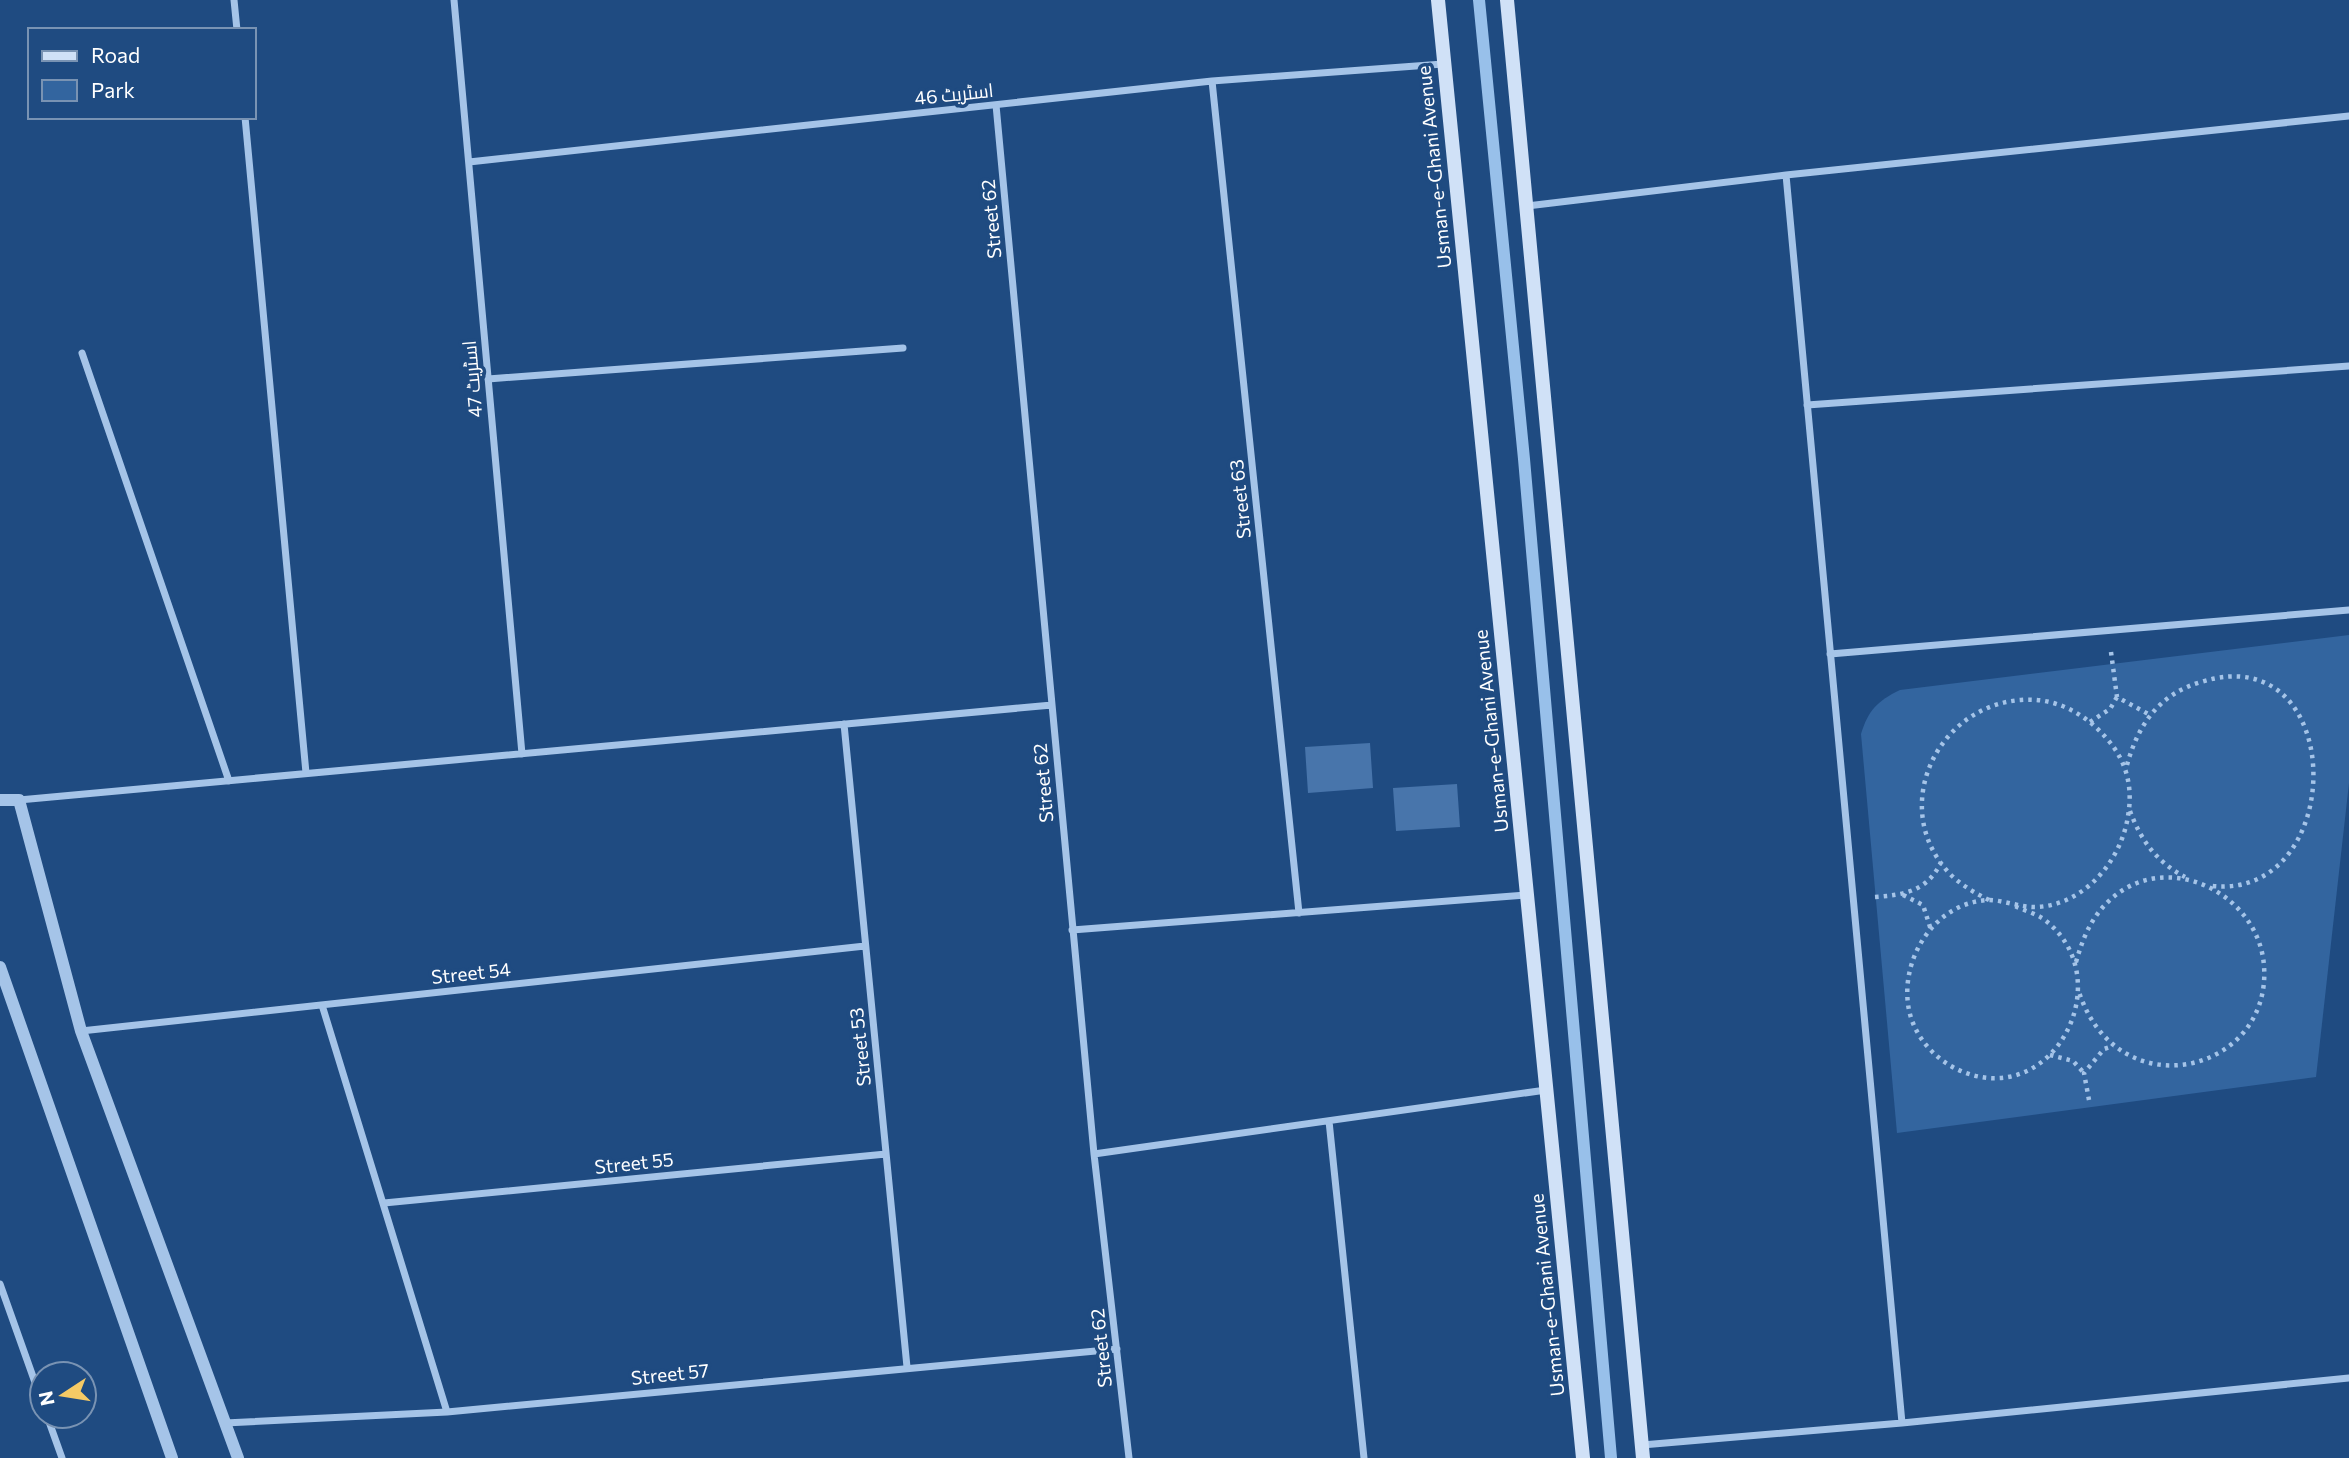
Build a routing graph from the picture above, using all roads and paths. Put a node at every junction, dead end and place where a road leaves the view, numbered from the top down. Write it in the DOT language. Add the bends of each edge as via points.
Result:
graph roads {
  1 [pos="234,0"];
  2 [pos="454,0"];
  3 [pos="1438,0"];
  4 [pos="1507,0"];
  5 [pos="237,28"];
  6 [pos="1443,64"];
  7 [pos="1212,81"];
  8 [pos="996,105"];
  9 [pos="2349,116"];
  10 [pos="245,119"];
  11 [pos="469,162"];
  12 [pos="1786,175"];
  13 [pos="1526,206"];
  14 [pos="903,348"];
  15 [pos="82,352"];
  16 [pos="2349,366"];
  17 [pos="488,379"];
  18 [pos="1807,405"];
  19 [pos="2349,610"];
  20 [pos="2108,631"];
  21 [pos="1830,654"];
  22 [pos="2117,697"];
  23 [pos="2299,703"];
  24 [pos="1052,705"];
  25 [pos="2150,715"];
  26 [pos="2090,722"];
  27 [pos="844,724"];
  28 [pos="522,754"];
  29 [pos="2127,766"];
  30 [pos="306,773"];
  31 [pos="229,781"];
  32 [pos="0,800"];
  33 [pos="19,800"];
  34 [pos="2129,810"];
  35 [pos="1941,862"];
  36 [pos="2186,878"];
  37 [pos="2262,883"];
  38 [pos="2210,886"];
  39 [pos="1527,895"];
  40 [pos="1902,895"];
  41 [pos="1853,899"];
  42 [pos="1989,900"];
  43 [pos="2015,906"];
  44 [pos="1299,913"];
  45 [pos="1072,930"];
  46 [pos="1931,930"];
  47 [pos="866,946"];
  48 [pos="2075,963"];
  49 [pos="0,967"];
  50 [pos="2079,991"];
  51 [pos="322,1005"];
  52 [pos="81,1031"];
  53 [pos="2113,1046"];
  54 [pos="2050,1055"];
  55 [pos="2084,1073"];
  56 [pos="1546,1090"];
  57 [pos="2088,1100"];
  58 [pos="1328,1121"];
  59 [pos="886,1154"];
  60 [pos="1094,1154"];
  61 [pos="384,1203"];
  62 [pos="0,1284"];
  63 [pos="1117,1349"];
  64 [pos="28,1363"];
  65 [pos="907,1367"];
  66 [pos="2349,1378"];
  67 [pos="447,1412"];
  68 [pos="225,1423"];
  69 [pos="1902,1423"];
  70 [pos="52,1430"];
  71 [pos="1642,1452"];
  72 [pos="62,1458"];
  73 [pos="172,1458"];
  74 [pos="238,1458"];
  75 [pos="1129,1458"];
  76 [pos="1364,1458"];
  77 [pos="1583,1458"];
  1 -- 5 [label="street"];
  2 -- 11 [label="street, اسٹریٹ 47"];
  3 -- 6 [label="main road, Usman-e-Ghani Avenue"];
  4 -- 13 [label="main road"];
  6 -- 7 [label="street, اسٹریٹ 46"];
  6 -- 39 [label="main road, Usman-e-Ghani Avenue"];
  7 -- 8 [label="street, اسٹریٹ 46"];
  7 -- 44 [label="street, Street 63"];
  8 -- 11 [label="street, اسٹریٹ 46"];
  8 -- 24 [label="street, Street 62"];
  9 -- 12 [label="street"];
  10 -- 30 [label="street"];
  11 -- 17 [label="street, اسٹریٹ 47"];
  12 -- 13 [label="street"];
  12 -- 18 [label="street"];
  13 -- 71 [label="main road"];
  14 -- 17 [label="street"];
  15 -- 31 [label="street"];
  16 -- 18 [label="street"];
  17 -- 28 [label="street, اسٹریٹ 47"];
  18 -- 21 [label="street"];
  19 -- 20 [label="street"];
  20 -- 21 [label="street"];
  20 -- 22 [label="path"];
  21 -- 41 [label="street"];
  22 -- 25 [label="path"];
  22 -- 26 [label="path" via="2114,705"];
  23 -- 25 [label="path" via="2266,682 2213,678 2188,685"];
  24 -- 27 [label="street"];
  24 -- 45 [label="street, Street 62"];
  25 -- 29 [label="path" via="2134,741"];
  26 -- 29 [label="path"];
  26 -- 35 [label="path" via="2054,702 2030,699 2006,701 1962,722 1945,738 1924,782 1926,830"];
  27 -- 28 [label="street"];
  27 -- 47 [label="street, Street 53"];
  28 -- 30 [label="street"];
  29 -- 34 [label="path"];
  30 -- 31 [label="street"];
  31 -- 33 [label="street"];
  32 -- 33 [label="street"];
  33 -- 52 [label="street"];
  34 -- 36 [label="path" via="2157,857"];
  34 -- 43 [label="path" via="2126,833 2116,855 2084,890 2039,907"];
  35 -- 40 [label="path" via="1924,885"];
  35 -- 42 [label="path" via="1968,889"];
  36 -- 38 [label="path"];
  36 -- 48 [label="path" via="2135,884 2113,897 2095,915"];
  37 -- 38 [label="path"];
  38 -- 53 [label="path" via="2240,910 2260,942 2265,967 2253,1017 2219,1054 2195,1063 2144,1063"];
  39 -- 44 [label="street"];
  39 -- 56 [label="main road, Usman-e-Ghani Avenue"];
  40 -- 41 [label="path"];
  40 -- 46 [label="path" via="1923,905"];
  41 -- 69 [label="street"];
  42 -- 43 [label="path"];
  42 -- 46 [label="path" via="1962,908"];
  43 -- 48 [label="path" via="2041,917 2062,937"];
  44 -- 45 [label="street"];
  45 -- 60 [label="street, Street 62"];
  46 -- 54 [label="path" via="1920,941 1909,966 1906,993 1911,1019 1924,1043 1943,1061 1967,1073 1994,1077 2021,1072"];
  47 -- 51 [label="street, Street 54"];
  47 -- 59 [label="street, Street 53"];
  48 -- 50 [label="path"];
  49 -- 73 [label="street"];
  50 -- 53 [label="path" via="2087,1015"];
  50 -- 54 [label="path" via="2075,1017"];
  51 -- 52 [label="street, Street 54"];
  51 -- 61 [label="street"];
  52 -- 68 [label="street"];
  53 -- 55 [label="path" via="2104,1049"];
  54 -- 55 [label="path" via="2073,1061"];
  55 -- 57 [label="path"];
  56 -- 58 [label="street"];
  56 -- 77 [label="main road, Usman-e-Ghani Avenue"];
  58 -- 60 [label="street"];
  58 -- 76 [label="street"];
  59 -- 61 [label="street, Street 55"];
  59 -- 65 [label="street, Street 53"];
  60 -- 63 [label="street, Street 62"];
  61 -- 67 [label="street"];
  62 -- 64 [label="street"];
  63 -- 65 [label="street, Street 57"];
  63 -- 75 [label="street, Street 62"];
  65 -- 67 [label="street, Street 57"];
  66 -- 69 [label="street"];
  67 -- 68 [label="street, Street 57"];
  68 -- 74 [label="street"];
  69 -- 71 [label="street"];
  70 -- 72 [label="street"];
}
